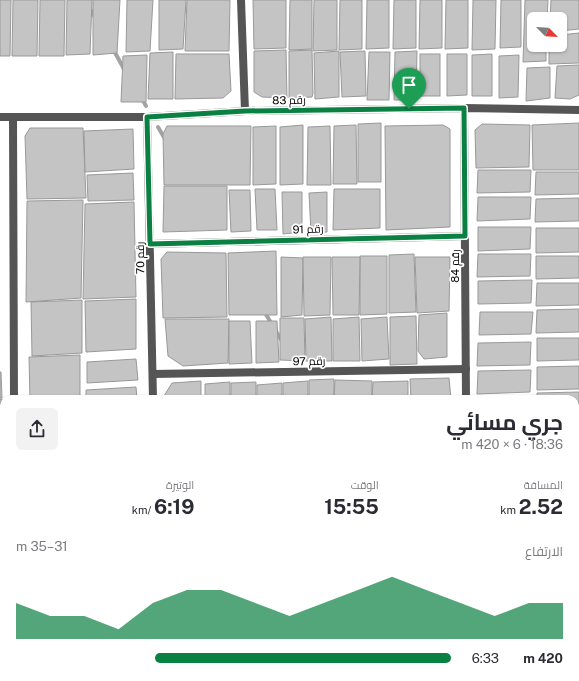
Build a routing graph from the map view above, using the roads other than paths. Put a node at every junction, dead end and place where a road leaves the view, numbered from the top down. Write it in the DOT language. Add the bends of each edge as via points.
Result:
graph roads {
  1 [pos="241,0"];
  2 [pos="464,108"];
  3 [pos="579,110"];
  4 [pos="245,111"];
  5 [pos="0,117"];
  6 [pos="13,117"];
  7 [pos="147,117"];
  8 [pos="465,236"];
  9 [pos="150,244"];
  10 [pos="466,369"];
  11 [pos="153,374"];
  12 [pos="14,395"];
  13 [pos="153,395"];
  14 [pos="466,395"];
  1 -- 4 [label="street"];
  2 -- 3 [label="street, رقم 83"];
  2 -- 4 [label="street, رقم 83"];
  2 -- 8 [label="street, رقم 84"];
  4 -- 7 [label="street, رقم 83"];
  5 -- 6 [label="street, رقم 83"];
  6 -- 7 [label="street, رقم 83"];
  6 -- 12 [label="street"];
  7 -- 9 [label="street, رقم 70"];
  8 -- 9 [label="street, رقم 91"];
  8 -- 10 [label="street, رقم 84"];
  9 -- 11 [label="street, رقم 70"];
  10 -- 11 [label="street, رقم 97"];
  10 -- 14 [label="street, رقم 84"];
  11 -- 13 [label="street, رقم 70"];
}
